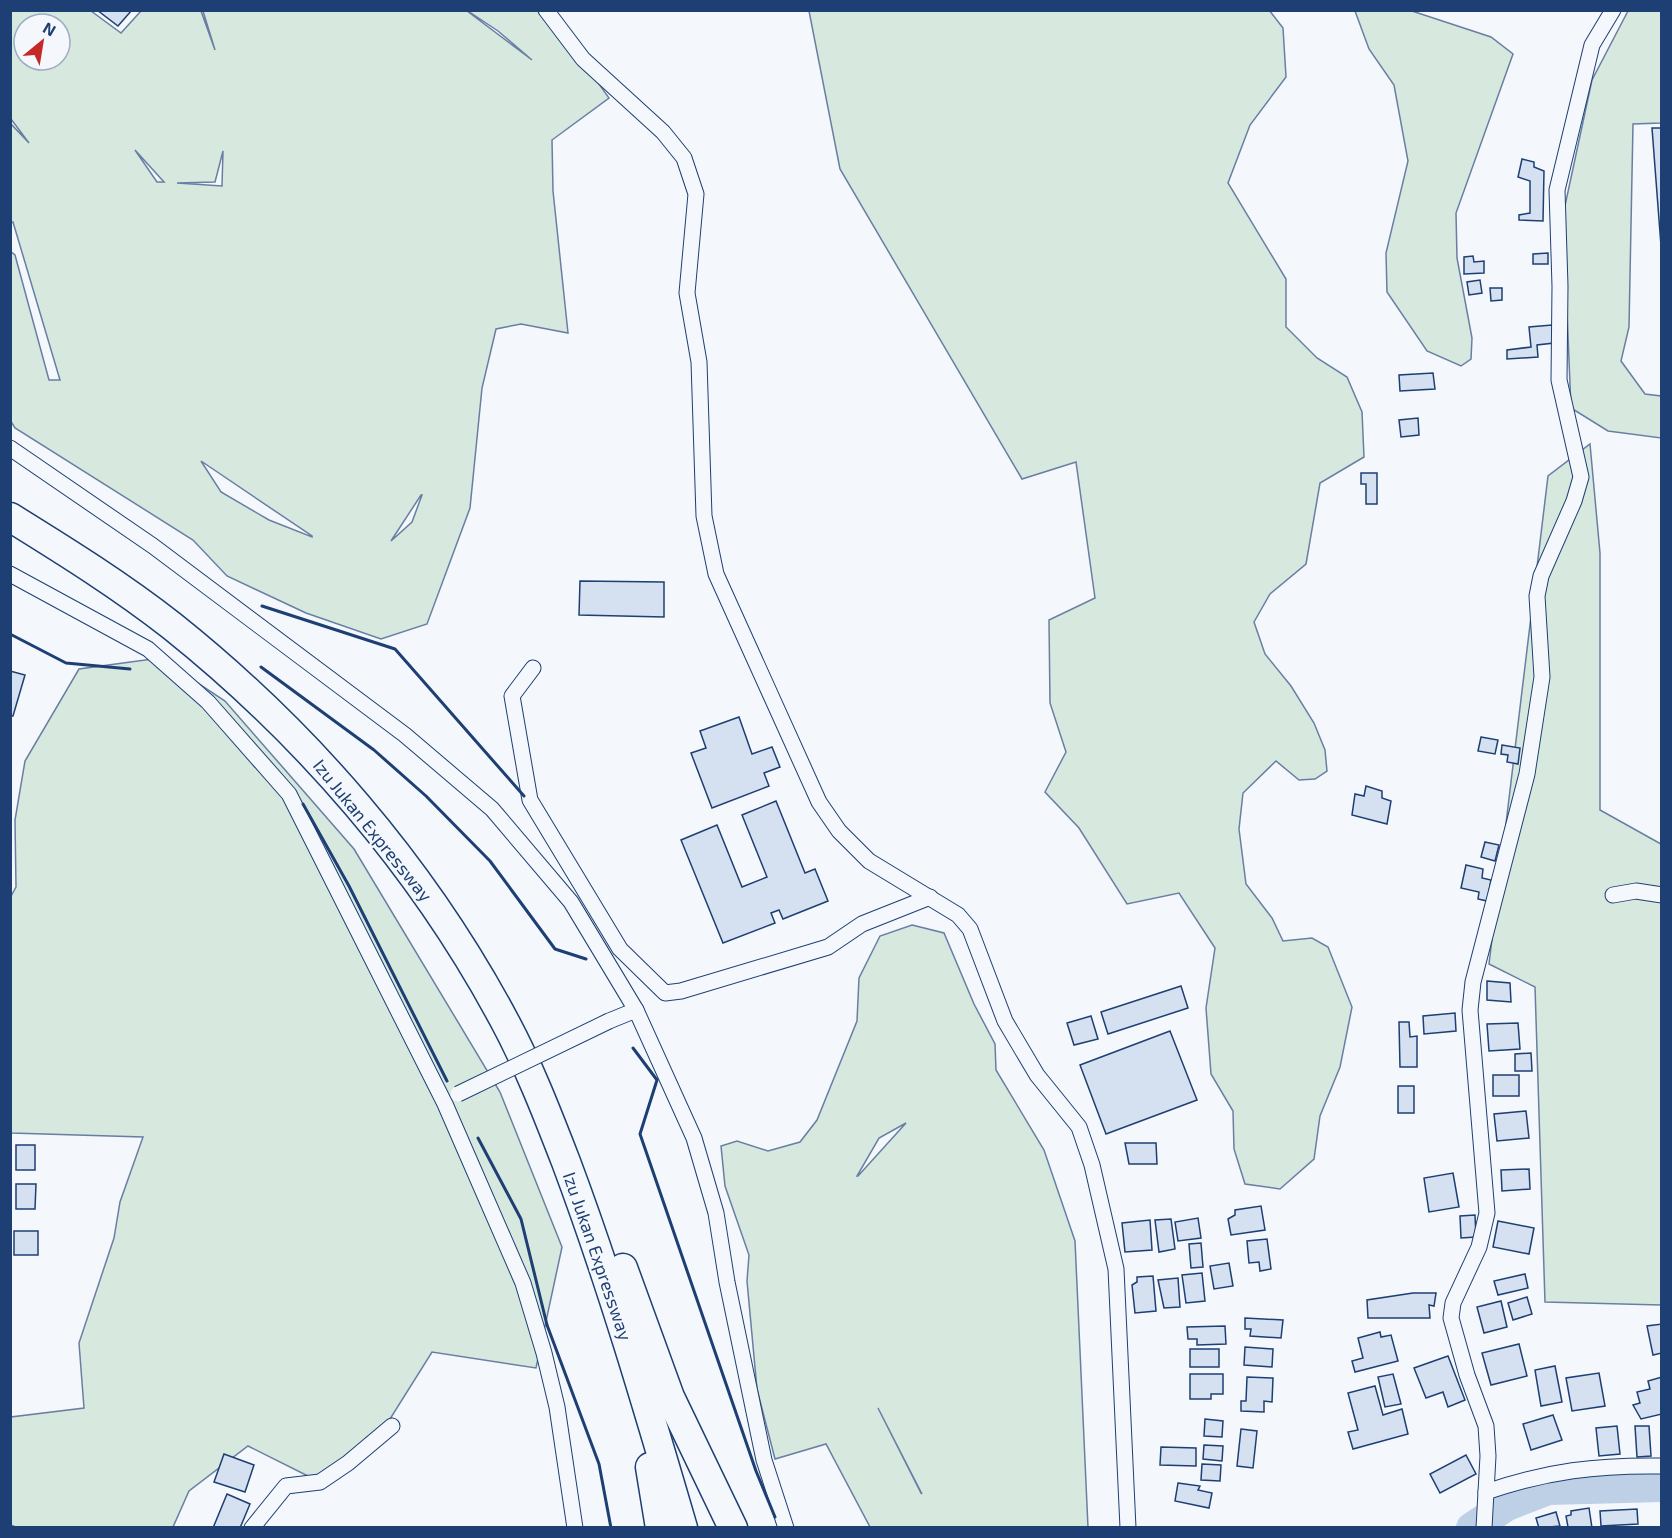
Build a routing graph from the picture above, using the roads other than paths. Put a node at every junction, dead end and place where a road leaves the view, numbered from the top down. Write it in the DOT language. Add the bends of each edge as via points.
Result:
graph roads {
  1 [pos="546,10"];
  2 [pos="1613,10"];
  3 [pos="10,448"];
  4 [pos="10,517"];
  5 [pos="10,530"];
  6 [pos="10,574"];
  7 [pos="533,668"];
  8 [pos="1613,895"];
  9 [pos="1662,895"];
  10 [pos="930,897"];
  11 [pos="620,949"];
  12 [pos="604,960"];
  13 [pos="636,1010"];
  14 [pos="536,1085"];
  15 [pos="446,1104"];
  16 [pos="392,1426"];
  17 [pos="647,1448"];
  18 [pos="1662,1466"];
  19 [pos="1485,1496"];
  20 [pos="252,1527"];
  21 [pos="575,1527"];
  22 [pos="660,1527"];
  23 [pos="671,1527"];
  24 [pos="683,1527"];
  25 [pos="733,1527"];
  26 [pos="786,1527"];
  27 [pos="1128,1527"];
  28 [pos="1484,1527"];
  1 -- 10 [label="street" via="583,59 663,132 684,158 696,194 687,293 699,362 704,516 716,574 819,802 839,831 869,861"];
  2 -- 19 [label="street" via="1592,45 1557,190 1559,380 1581,477 1541,576 1537,596 1542,677 1529,764 1473,982 1470,1010 1486,1213 1479,1247 1453,1303 1451,1318 1486,1426"];
  3 -- 12 [label="street" via="153,546 405,735 492,809 571,902"];
  4 -- 14 [label="highway, Izu Jukan Expressway" via="95,570 170,625 237,681 306,750 411,872 470,960"];
  5 -- 17 [label="highway, Izu Jukan Expressway" via="165,633 230,688 297,754 402,879 455,958 524,1092 582,1241"];
  6 -- 15 [label="street" via="148,649 208,702 290,794"];
  7 -- 11 [label="street" via="512,696 530,800"];
  8 -- 9 [label="street" via="1636,891"];
  10 -- 11 [label="street" via="862,924 828,947 681,991 665,993"];
  10 -- 27 [label="street" via="958,915 970,929 1005,1021 1036,1075 1079,1127 1092,1165 1116,1269"];
  11 -- 12 [label="street"];
  12 -- 13 [label="street"];
  13 -- 15 [label="street, bridge" via="458,1094"];
  13 -- 26 [label="street" via="694,1138 713,1202 764,1460"];
  14 -- 24 [label="highway, Izu Jukan Expressway" via="595,1239"];
  14 -- 25 [label="highway" via="608,1228 670,1397"];
  15 -- 21 [label="street" via="522,1283 544,1353 557,1407"];
  16 -- 20 [label="street" via="320,1482 286,1486"];
  17 -- 22 [label="highway"];
  17 -- 23 [label="highway, Izu Jukan Expressway"];
  18 -- 19 [label="street" via="1566,1470 1527,1478"];
  19 -- 28 [label="street"];
}
